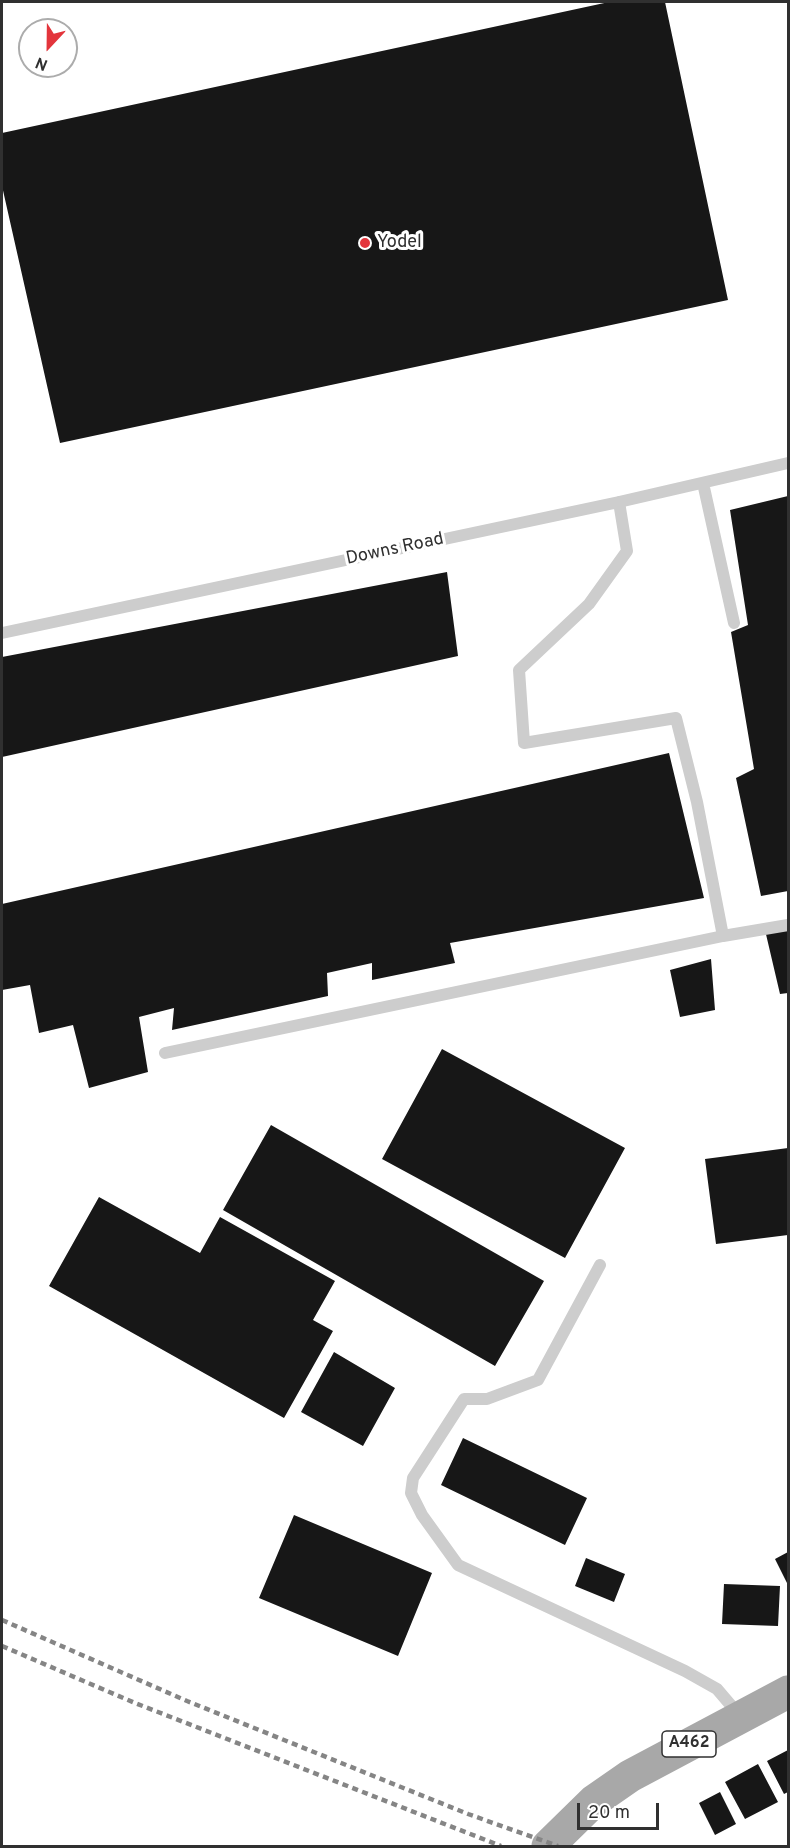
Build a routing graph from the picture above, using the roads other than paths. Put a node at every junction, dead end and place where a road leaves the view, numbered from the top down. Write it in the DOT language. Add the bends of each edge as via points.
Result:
graph roads {
  1 [pos="789,464"];
  2 [pos="703,483"];
  3 [pos="619,502"];
  4 [pos="734,622"];
  5 [pos="2,633"];
  6 [pos="789,925"];
  7 [pos="723,936"];
  8 [pos="165,1053"];
  9 [pos="600,1266"];
  10 [pos="789,1692"];
  11 [pos="741,1717"];
  12 [pos="548,1846"];
  1 -- 2 [label="lane, Downs Road"];
  2 -- 3 [label="lane, Downs Road"];
  2 -- 4 [label="lane"];
  3 -- 5 [label="lane, Downs Road"];
  3 -- 7 [label="lane" via="627,551 589,604 519,670 524,743 676,718"];
  6 -- 7 [label="lane"];
  7 -- 8 [label="lane"];
  9 -- 11 [label="lane" via="538,1380 487,1400 464,1399 413,1478 411,1493 458,1565 685,1671 717,1689"];
  10 -- 11 [label="main road, A462"];
  11 -- 12 [label="main road, A462" via="630,1776 594,1801"];
}
